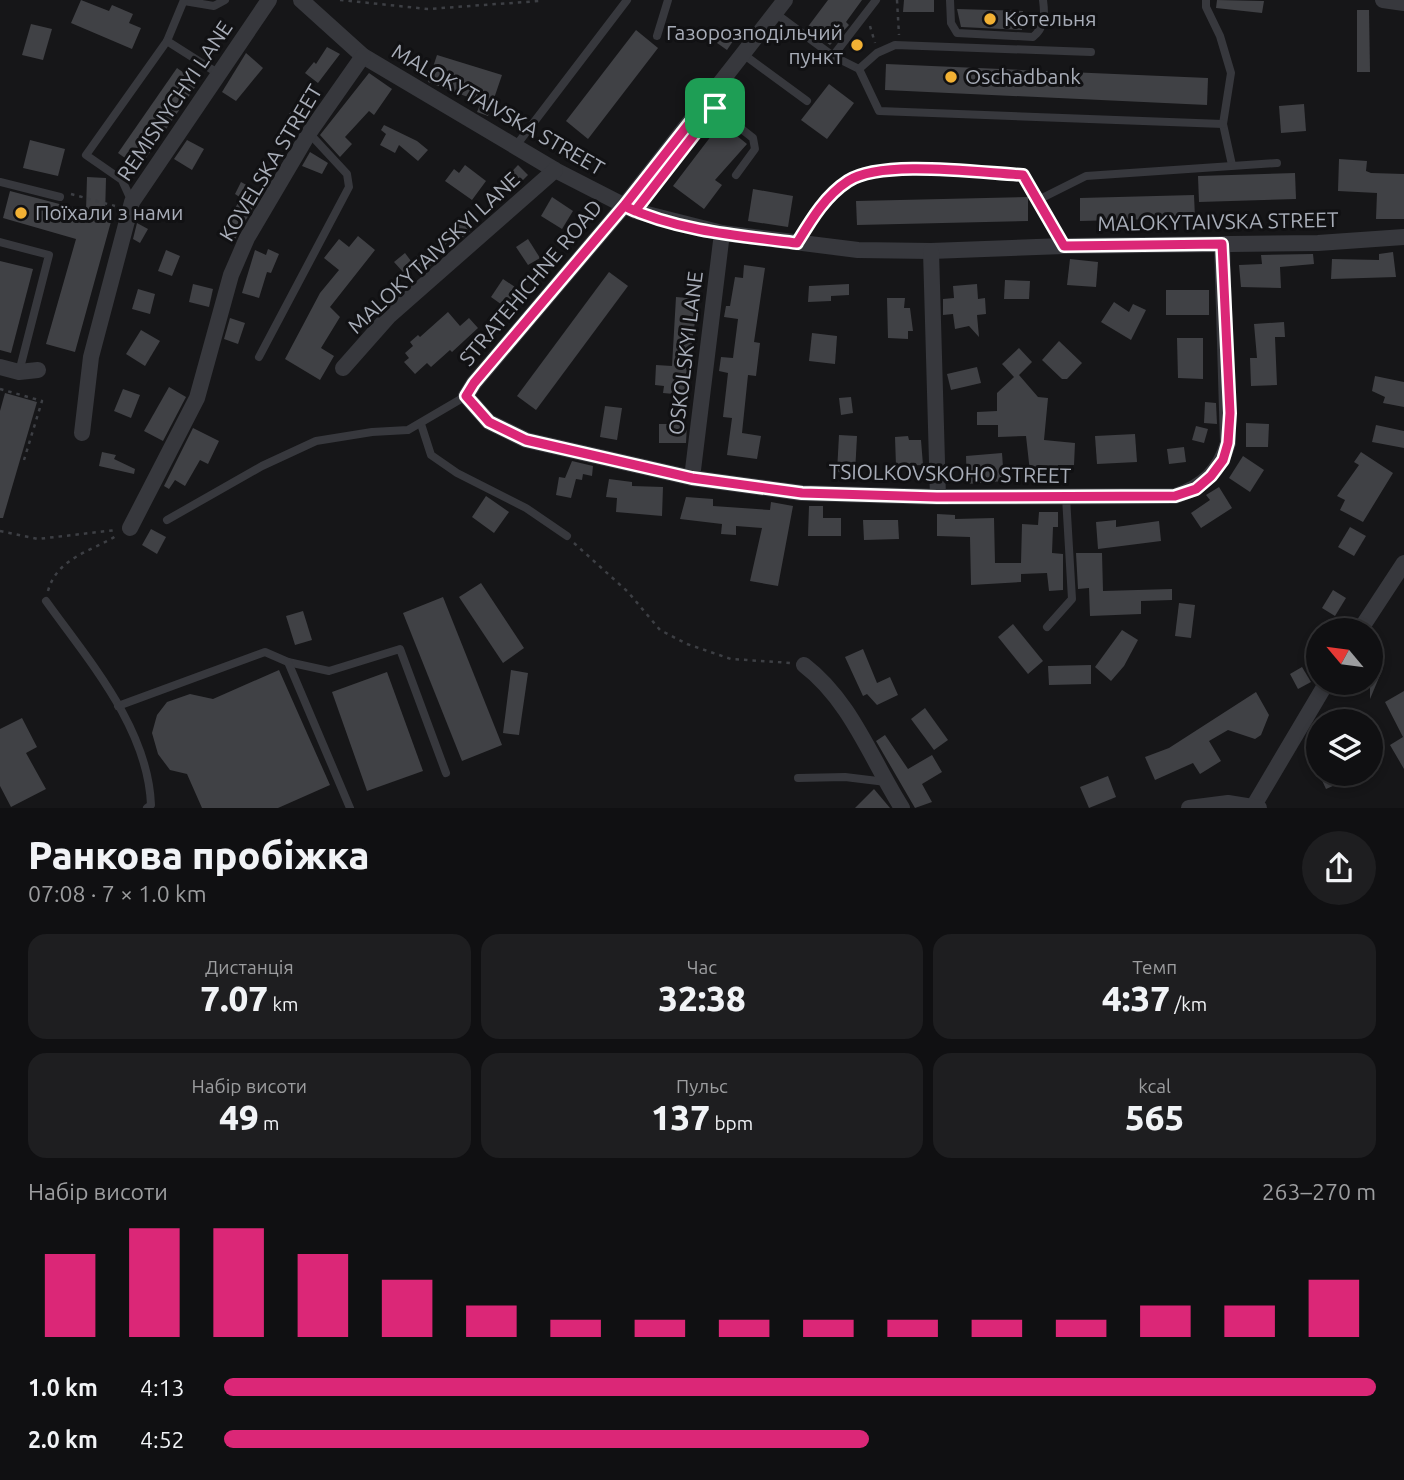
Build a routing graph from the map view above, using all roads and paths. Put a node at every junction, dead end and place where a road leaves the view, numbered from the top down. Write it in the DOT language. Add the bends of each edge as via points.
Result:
graph roads {
  1 [pos="225,0"];
  2 [pos="269,0"];
  3 [pos="301,0"];
  4 [pos="340,0"];
  5 [pos="627,0"];
  6 [pos="876,0"];
  7 [pos="897,0"];
  8 [pos="950,0"];
  9 [pos="1043,0"];
  10 [pos="1206,0"];
  11 [pos="1383,0"];
  12 [pos="184,1"];
  13 [pos="539,1"];
  14 [pos="665,1"];
  15 [pos="1404,3"];
  16 [pos="780,6"];
  17 [pos="866,13"];
  18 [pos="657,36"];
  19 [pos="167,41"];
  20 [pos="900,45"];
  21 [pos="1091,52"];
  22 [pos="877,53"];
  23 [pos="743,54"];
  24 [pos="363,56"];
  25 [pos="833,56"];
  26 [pos="859,69"];
  27 [pos="219,74"];
  28 [pos="807,101"];
  29 [pos="706,102"];
  30 [pos="1223,124"];
  31 [pos="309,133"];
  32 [pos="515,147"];
  33 [pos="1276,163"];
  34 [pos="1232,165"];
  35 [pos="555,170"];
  36 [pos="736,175"];
  37 [pos="0,182"];
  38 [pos="45,193"];
  39 [pos="60,197"];
  40 [pos="1038,200"];
  41 [pos="131,206"];
  42 [pos="624,206"];
  43 [pos="722,233"];
  44 [pos="1404,237"];
  45 [pos="0,242"];
  46 [pos="797,243"];
  47 [pos="1222,244"];
  48 [pos="1064,246"];
  49 [pos="931,251"];
  50 [pos="260,357"];
  51 [pos="0,367"];
  52 [pos="343,368"];
  53 [pos="38,370"];
  54 [pos="19,372"];
  55 [pos="0,388"];
  56 [pos="466,396"];
  57 [pos="421,424"];
  58 [pos="82,433"];
  59 [pos="24,460"];
  60 [pos="692,478"];
  61 [pos="937,497"];
  62 [pos="1066,498"];
  63 [pos="167,520"];
  64 [pos="130,528"];
  65 [pos="0,531"];
  66 [pos="567,536"];
  67 [pos="1404,563"];
  68 [pos="46,601"];
  69 [pos="1368,618"];
  70 [pos="1047,627"];
  71 [pos="288,662"];
  72 [pos="804,665"];
  73 [pos="1320,695"];
  74 [pos="118,706"];
  75 [pos="446,773"];
  76 [pos="798,778"];
  77 [pos="886,782"];
  78 [pos="1256,807"];
  79 [pos="147,808"];
  80 [pos="350,808"];
  81 [pos="902,808"];
  82 [pos="1189,808"];
  1 -- 12 [label="lane" via="214,6"];
  2 -- 27 [label="street, REMISNYCHYI LANE"];
  3 -- 24 [label="street, MALOKYTAIVSKA STREET"];
  4 -- 13 [label="path" via="428,9"];
  5 -- 32 [label="lane"];
  6 -- 17 [label="lane"];
  7 -- 20 [label="path"];
  8 -- 9 [label="lane" via="951,23 957,33 1033,37 1045,15"];
  10 -- 30 [label="lane" via="1231,73"];
  11 -- 15 [label="street"];
  12 -- 19 [label="lane"];
  14 -- 18 [label="lane"];
  16 -- 23 [label="street, STRATEHICHNE ROAD"];
  16 -- 25 [label="lane"];
  17 -- 22 [label="path"];
  17 -- 25 [label="lane"];
  19 -- 27 [label="lane"];
  19 -- 41 [label="lane" via="86,155 122,180"];
  20 -- 21 [label="lane"];
  20 -- 22 [label="lane"];
  22 -- 26 [label="lane"];
  23 -- 28 [label="lane"];
  23 -- 29 [label="street, STRATEHICHNE ROAD"];
  24 -- 31 [label="street, KOVELSKA STREET"];
  24 -- 32 [label="street, MALOKYTAIVSKA STREET"];
  25 -- 26 [label="lane"];
  26 -- 30 [label="lane" via="879,111"];
  27 -- 41 [label="street, REMISNYCHYI LANE"];
  29 -- 36 [label="lane" via="753,138 755,149"];
  29 -- 42 [label="street, STRATEHICHNE ROAD"];
  30 -- 34 [label="lane"];
  31 -- 50 [label="lane" via="347,174 349,187"];
  31 -- 64 [label="street, KOVELSKA STREET" via="247,238 231,275 197,398"];
  32 -- 35 [label="street, MALOKYTAIVSKA STREET"];
  33 -- 34 [label="lane"];
  34 -- 40 [label="lane" via="1086,176"];
  35 -- 42 [label="street, MALOKYTAIVSKA STREET"];
  35 -- 52 [label="street, MALOKYTAIVSKYI LANE" via="389,316"];
  37 -- 38 [label="lane"];
  38 -- 39 [label="lane"];
  38 -- 41 [label="path" via="52,188"];
  40 -- 46 [label="lane" via="1023,175 886,169 849,180 818,208"];
  40 -- 48 [label="lane"];
  41 -- 58 [label="street, REMISNYCHYI LANE" via="91,357"];
  42 -- 43 [label="street, MALOKYTAIVSKA STREET"];
  42 -- 56 [label="street, STRATEHICHNE ROAD"];
  43 -- 46 [label="street, MALOKYTAIVSKA STREET"];
  43 -- 60 [label="street, OSKOLSKYI LANE"];
  44 -- 47 [label="street, MALOKYTAIVSKA STREET"];
  45 -- 54 [label="lane" via="50,255"];
  46 -- 49 [label="street, MALOKYTAIVSKA STREET"];
  47 -- 48 [label="street, MALOKYTAIVSKA STREET"];
  47 -- 62 [label="street, TSIOLKOVSKOHO STREET" via="1230,413 1223,460 1196,489 1175,496"];
  48 -- 49 [label="street, MALOKYTAIVSKA STREET"];
  49 -- 61 [label="street"];
  51 -- 54 [label="street"];
  53 -- 54 [label="street"];
  55 -- 59 [label="path" via="41,401"];
  56 -- 57 [label="lane"];
  56 -- 60 [label="street, TSIOLKOVSKOHO STREET" via="489,422 526,440"];
  57 -- 63 [label="lane" via="408,430 316,441"];
  57 -- 66 [label="lane" via="432,456"];
  60 -- 61 [label="street, TSIOLKOVSKOHO STREET" via="802,493"];
  61 -- 62 [label="street, TSIOLKOVSKOHO STREET"];
  62 -- 70 [label="lane" via="1072,599"];
  64 -- 65 [label="path" via="38,539"];
  64 -- 68 [label="path" via="52,575"];
  66 -- 72 [label="path" via="628,592 660,630 731,659"];
  67 -- 69 [label="street"];
  68 -- 74 [label="lane"];
  71 -- 74 [label="lane" via="265,652"];
  71 -- 75 [label="lane" via="329,671 400,649"];
  71 -- 80 [label="lane"];
  72 -- 77 [label="street" via="825,680 842,702"];
  73 -- 78 [label="street"];
  74 -- 79 [label="lane" via="150,778 151,805"];
  76 -- 77 [label="lane" via="845,776"];
  77 -- 81 [label="street"];
  78 -- 82 [label="street" via="1228,803"];
}
